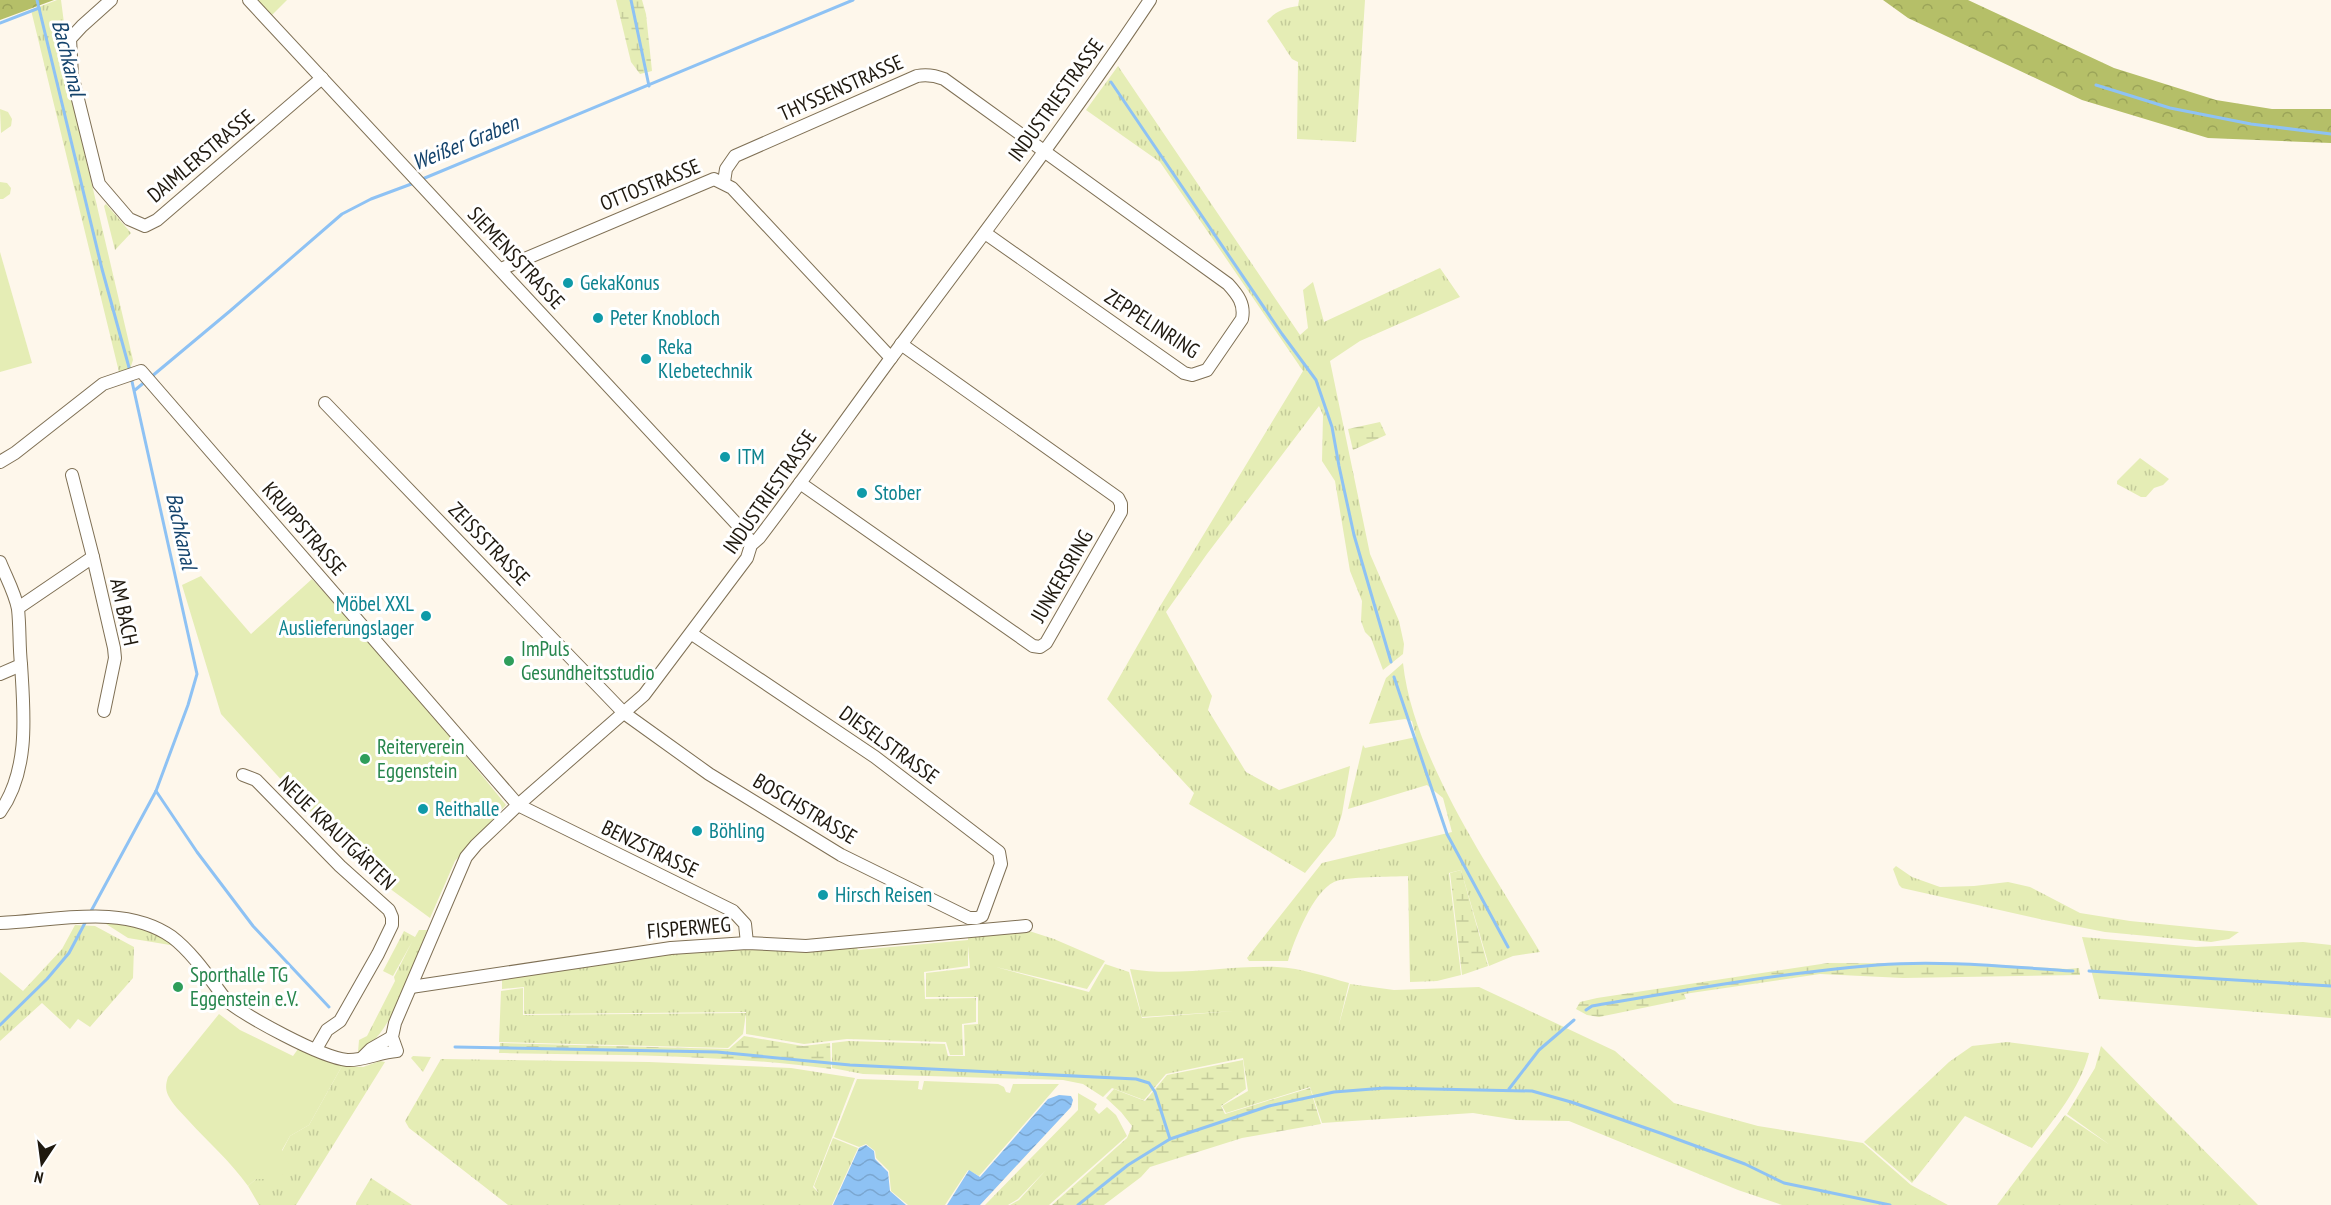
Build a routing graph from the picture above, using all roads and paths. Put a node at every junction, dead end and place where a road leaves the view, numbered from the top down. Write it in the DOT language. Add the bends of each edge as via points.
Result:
graph roads {
  1 [pos="111,0"];
  2 [pos="249,0"];
  3 [pos="1150,0"];
  4 [pos="322,78"];
  5 [pos="1044,152"];
  6 [pos="724,182"];
  7 [pos="985,233"];
  8 [pos="501,269"];
  9 [pos="901,344"];
  10 [pos="891,358"];
  11 [pos="326,403"];
  12 [pos="0,462"];
  13 [pos="72,475"];
  14 [pos="800,483"];
  15 [pos="751,545"];
  16 [pos="93,557"];
  17 [pos="0,562"];
  18 [pos="18,608"];
  19 [pos="692,634"];
  20 [pos="21,665"];
  21 [pos="0,674"];
  22 [pos="104,711"];
  23 [pos="624,713"];
  24 [pos="243,775"];
  25 [pos="518,805"];
  26 [pos="0,812"];
  27 [pos="977,918"];
  28 [pos="0,923"];
  29 [pos="1026,926"];
  30 [pos="747,943"];
  31 [pos="411,987"];
  32 [pos="392,1037"];
  33 [pos="316,1049"];
  34 [pos="362,1058"];
  1 -- 4 [label="street, DAIMLERSTRASSE" via="70,39 72,75 99,184 135,223 145,226 157,220"];
  2 -- 4 [label="street, SIEMENSSTRASSE"];
  3 -- 5 [label="street, INDUSTRIESTRASSE"];
  4 -- 8 [label="street, SIEMENSSTRASSE"];
  5 -- 6 [label="street, THYSSENSTRASSE" via="944,79 926,74 735,156 726,168"];
  5 -- 7 [label="street, INDUSTRIESTRASSE"];
  5 -- 7 [label="street, ZEPPELINRING" via="1237,294 1244,311 1242,319 1207,370 1192,375 1184,373"];
  6 -- 8 [label="street, OTTOSTRASSE" via="714,179"];
  6 -- 10 [label="street, OTTOSTRASSE"];
  7 -- 9 [label="street, INDUSTRIESTRASSE"];
  8 -- 15 [label="street, SIEMENSSTRASSE" via="746,534"];
  9 -- 10 [label="street, INDUSTRIESTRASSE"];
  9 -- 14 [label="street, JUNKERSRING" via="1118,498 1121,504 1121,512 1046,643 1033,646"];
  10 -- 14 [label="street, INDUSTRIESTRASSE"];
  11 -- 23 [label="street, ZEISSSTRASSE"];
  12 -- 25 [label="street, KRUPPSTRASSE" via="103,384 142,379"];
  13 -- 16 [label="street, AM BACH"];
  14 -- 15 [label="street, INDUSTRIESTRASSE"];
  15 -- 19 [label="street, INDUSTRIESTRASSE" via="747,558"];
  16 -- 18 [label="street, AM BACH"];
  16 -- 22 [label="street, AM BACH" via="115,658"];
  17 -- 18 [label="street"];
  18 -- 20 [label="street"];
  19 -- 23 [label="street, INDUSTRIESTRASSE" via="644,695"];
  19 -- 27 [label="street, DIESELSTRASSE" via="875,757 999,852 1001,864 982,916"];
  20 -- 21 [label="street"];
  20 -- 26 [label="street" via="21,758"];
  23 -- 25 [label="street, INDUSTRIESTRASSE"];
  23 -- 27 [label="street, BOSCHSTRASSE" via="709,774 841,855 969,918"];
  24 -- 33 [label="street, NEUE KRAUTGÄRTEN" via="256,780 392,917 378,954 340,1021 327,1030"];
  25 -- 30 [label="street, BENZSTRASSE" via="733,911 745,924"];
  25 -- 31 [label="street, INDUSTRIESTRASSE" via="466,857"];
  28 -- 33 [label="street" via="56,917 124,918 156,927 197,963 235,1007"];
  29 -- 30 [label="street, FISPERWEG" via="806,946"];
  30 -- 31 [label="street, FISPERWEG" via="671,948"];
  31 -- 32 [label="street"];
  32 -- 34 [label="street"];
  32 -- 34 [label="street" via="397,1051"];
  33 -- 34 [label="street" via="346,1059"];
}
